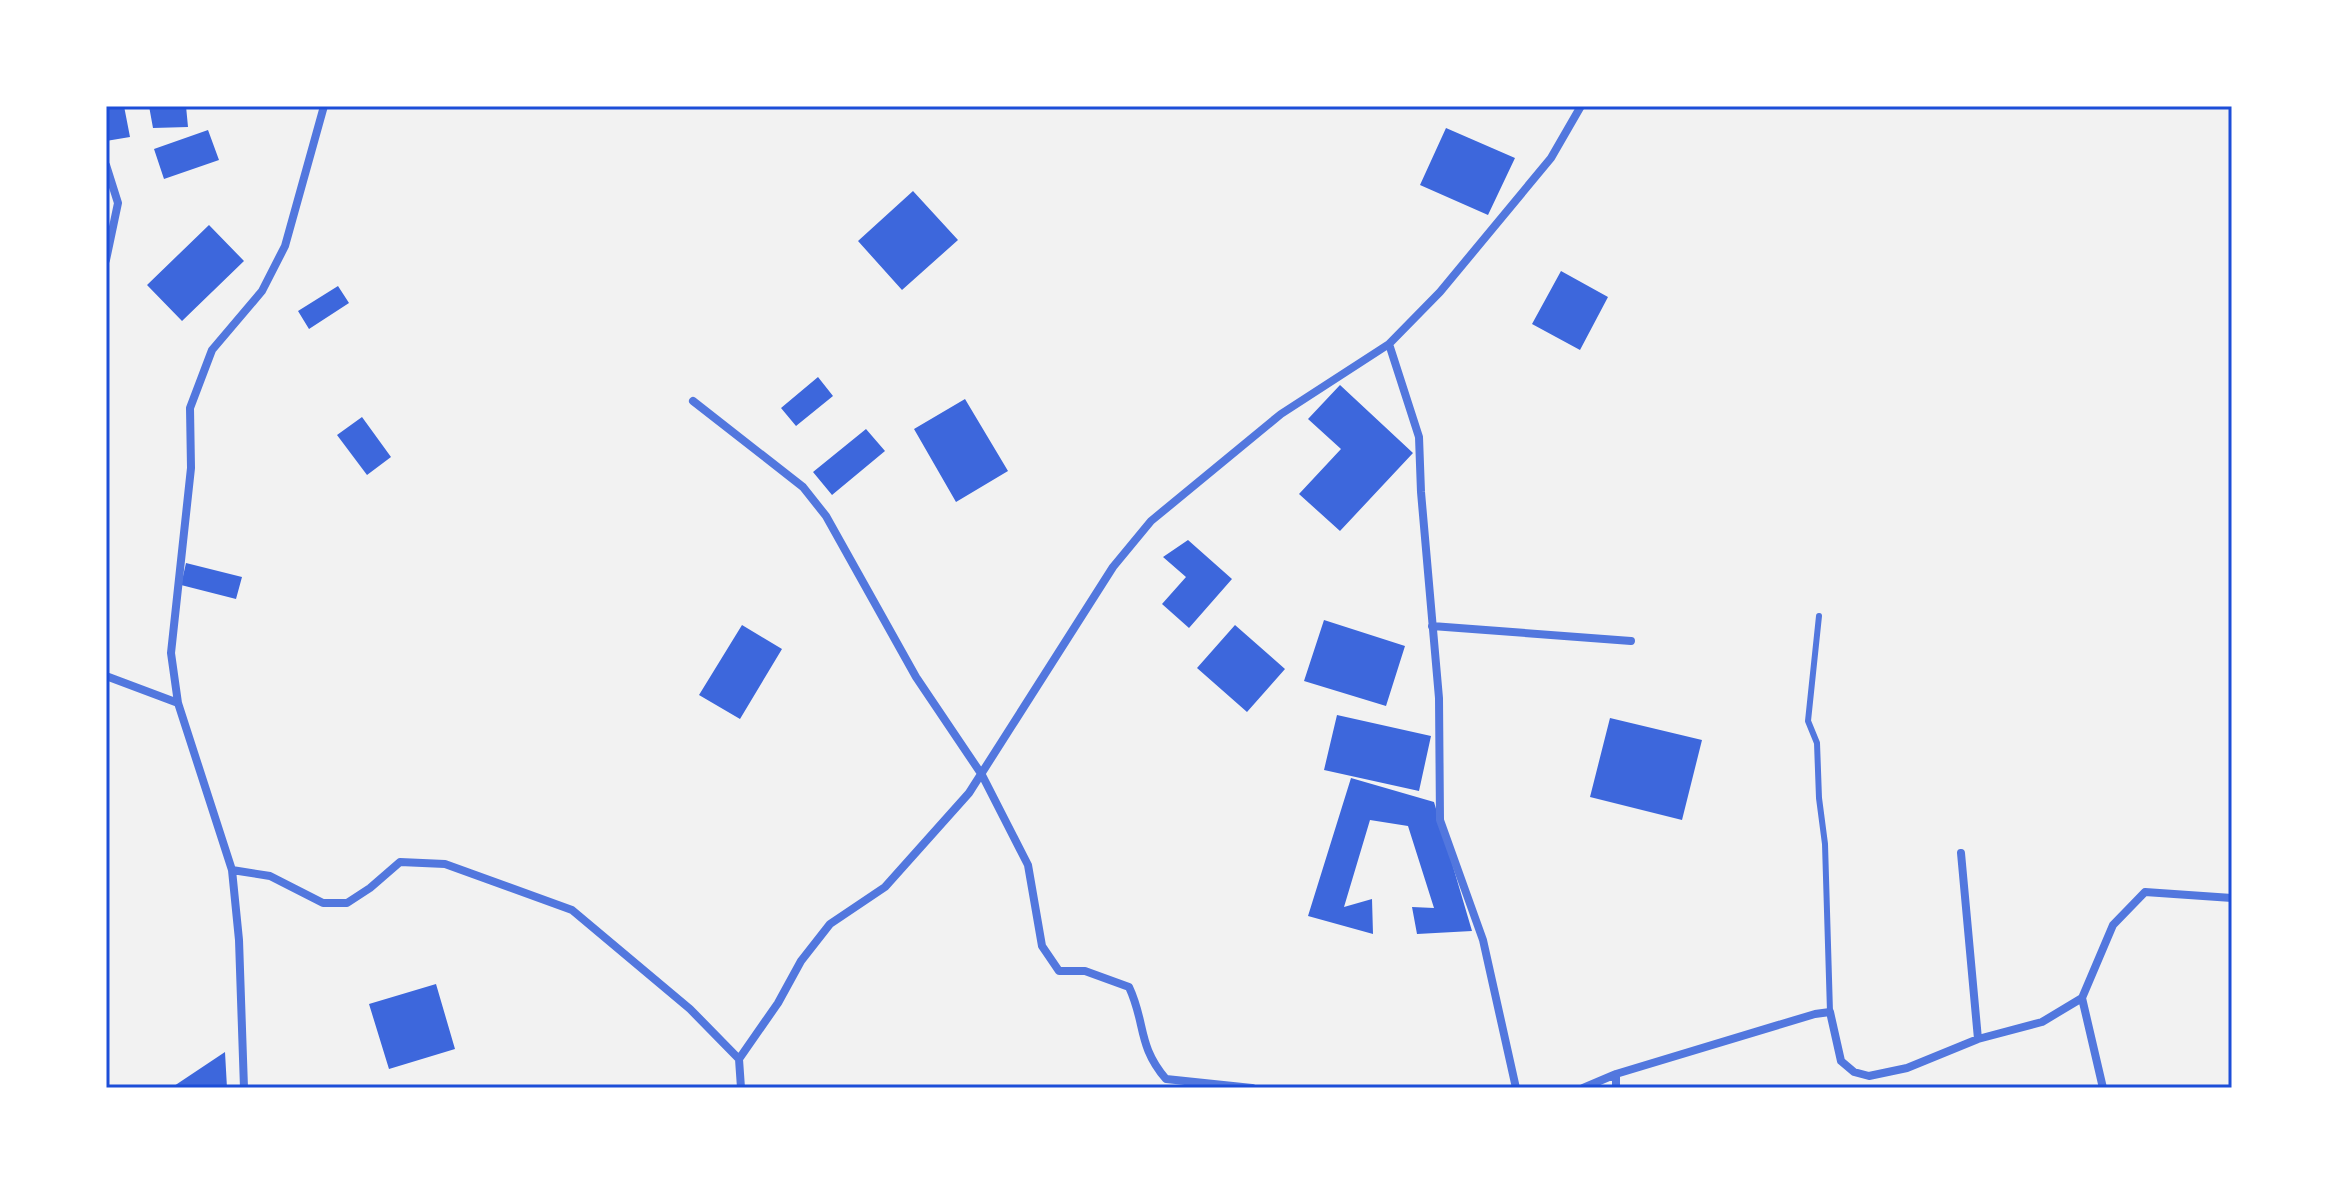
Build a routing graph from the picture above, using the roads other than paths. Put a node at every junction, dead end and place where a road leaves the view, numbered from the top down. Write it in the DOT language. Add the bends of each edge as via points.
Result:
graph roads {
  1 [pos="324,106"];
  2 [pos="1581,106"];
  3 [pos="106,165"];
  4 [pos="106,260"];
  5 [pos="1389,344"];
  6 [pos="693,401"];
  7 [pos="1819,616"];
  8 [pos="1432,626"];
  9 [pos="1631,641"];
  10 [pos="106,676"];
  11 [pos="178,703"];
  12 [pos="982,775"];
  13 [pos="1961,853"];
  14 [pos="232,870"];
  15 [pos="2232,898"];
  16 [pos="2082,998"];
  17 [pos="1830,1012"];
  18 [pos="1978,1039"];
  19 [pos="739,1059"];
  20 [pos="1616,1074"];
  21 [pos="244,1088"];
  22 [pos="741,1088"];
  23 [pos="1252,1088"];
  24 [pos="1516,1088"];
  25 [pos="1583,1088"];
  26 [pos="1616,1088"];
  27 [pos="2103,1088"];
  1 -- 11 [label="street" via="285,246 262,291 212,350 190,408 191,468 171,653"];
  2 -- 5 [label="street" via="1551,158 1440,292"];
  3 -- 4 [label="street" via="118,203"];
  5 -- 8 [label="street" via="1419,437"];
  5 -- 12 [label="street" via="1281,414 1151,521 1113,567"];
  6 -- 12 [label="street" via="803,487 826,516 916,677"];
  7 -- 17 [label="lane" via="1808,721 1817,743"];
  8 -- 9 [label="street"];
  8 -- 24 [label="street" via="1439,698 1440,820 1483,940"];
  10 -- 11 [label="street"];
  11 -- 14 [label="street"];
  12 -- 19 [label="street" via="885,887 830,924"];
  12 -- 23 [label="street" via="1028,865 1042,946 1059,971 1085,971 1129,987 1151,1061 1166,1079"];
  13 -- 18 [label="street"];
  14 -- 19 [label="street" via="270,876 323,903 347,903 400,862 445,864 572,910 690,1009"];
  14 -- 21 [label="street"];
  15 -- 16 [label="street" via="2145,892 2113,925"];
  16 -- 18 [label="street" via="2042,1022"];
  16 -- 27 [label="street"];
  17 -- 18 [label="street" via="1841,1061 1869,1076 1907,1068"];
  17 -- 20 [label="street"];
  19 -- 22 [label="street"];
  20 -- 25 [label="street"];
  20 -- 26 [label="street"];
}
